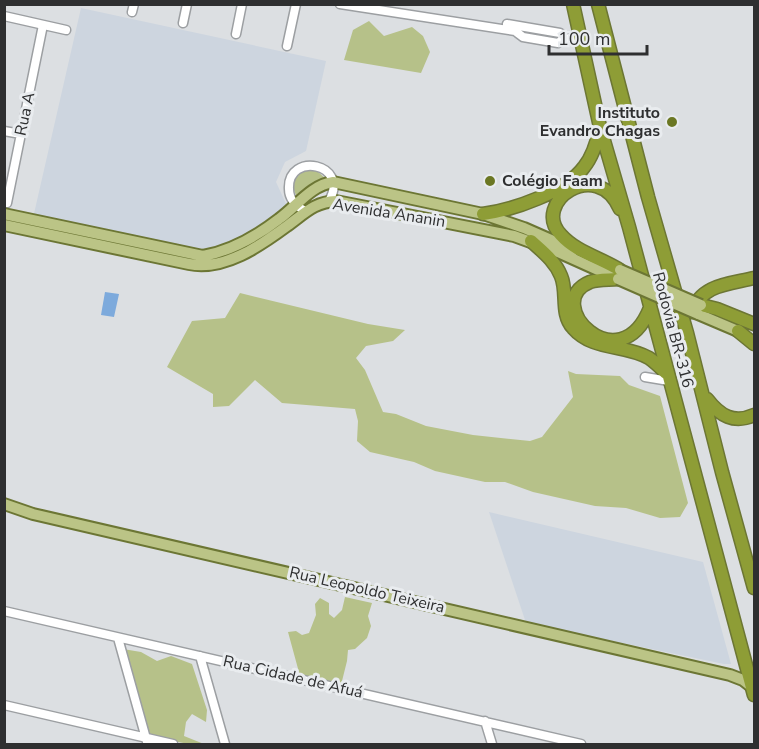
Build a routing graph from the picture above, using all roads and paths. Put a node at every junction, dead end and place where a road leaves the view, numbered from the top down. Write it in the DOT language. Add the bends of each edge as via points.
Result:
graph roads {
  1 [pos="187,4"];
  2 [pos="242,4"];
  3 [pos="296,4"];
  4 [pos="340,4"];
  5 [pos="379,4"];
  6 [pos="573,4"];
  7 [pos="598,4"];
  8 [pos="4,16"];
  9 [pos="183,23"];
  10 [pos="43,25"];
  11 [pos="515,28"];
  12 [pos="66,30"];
  13 [pos="547,30"];
  14 [pos="236,34"];
  15 [pos="564,38"];
  16 [pos="582,40"];
  17 [pos="545,41"];
  18 [pos="287,46"];
  19 [pos="600,127"];
  20 [pos="4,131"];
  21 [pos="21,134"];
  22 [pos="333,182"];
  23 [pos="7,183"];
  24 [pos="329,201"];
  25 [pos="6,208"];
  26 [pos="300,208"];
  27 [pos="483,214"];
  28 [pos="4,225"];
  29 [pos="629,226"];
  30 [pos="531,241"];
  31 [pos="619,275"];
  32 [pos="754,278"];
  33 [pos="650,308"];
  34 [pos="700,310"];
  35 [pos="754,324"];
  36 [pos="738,331"];
  37 [pos="687,333"];
  38 [pos="754,344"];
  39 [pos="645,377"];
  40 [pos="668,378"];
  41 [pos="704,395"];
  42 [pos="754,415"];
  43 [pos="4,504"];
  44 [pos="751,565"];
  45 [pos="754,588"];
  46 [pos="4,611"];
  47 [pos="118,638"];
  48 [pos="200,656"];
  49 [pos="746,664"];
  50 [pos="730,675"];
  51 [pos="753,691"];
  52 [pos="4,705"];
  53 [pos="485,721"];
  54 [pos="147,742"];
  55 [pos="173,744"];
  56 [pos="225,744"];
  57 [pos="492,744"];
  58 [pos="581,744"];
  1 -- 9 [label="street"];
  2 -- 14 [label="street"];
  3 -- 18 [label="street"];
  4 -- 11 [label="street"];
  5 -- 11 [label="street"];
  6 -- 16 [label="highway, Rodovia BR-316"];
  7 -- 37 [label="highway, Rodovia BR-316"];
  8 -- 10 [label="street"];
  10 -- 12 [label="street"];
  10 -- 21 [label="street, Rua A"];
  11 -- 13 [label="street"];
  11 -- 17 [label="street" via="523,37"];
  13 -- 15 [label="street"];
  13 -- 17 [label="street"];
  15 -- 16 [label="street"];
  15 -- 17 [label="street" via="558,43"];
  16 -- 19 [label="highway, Rodovia BR-316"];
  19 -- 27 [label="highway" via="589,160 572,180 526,203"];
  19 -- 29 [label="highway, Rodovia BR-316"];
  20 -- 21 [label="street"];
  21 -- 23 [label="street, Rua A"];
  22 -- 24 [label="street"];
  22 -- 26 [label="main road, Avenida Ananin" via="319,186"];
  22 -- 26 [label="street" via="321,168 309,165 297,170 289,192"];
  22 -- 27 [label="main road, Avenida Ananin"];
  23 -- 25 [label="street, Rua A"];
  24 -- 26 [label="main road, Avenida Ananin"];
  24 -- 30 [label="main road, Avenida Ananin"];
  25 -- 26 [label="main road, Avenida Ananin" via="203,256 239,244"];
  26 -- 28 [label="main road, Avenida Ananin" via="271,238 208,266"];
  27 -- 31 [label="main road, Avenida Ananin" via="524,228"];
  29 -- 31 [label="highway" via="608,191 592,185 570,191 553,212 559,234 606,261"];
  29 -- 33 [label="highway, Rodovia BR-316"];
  30 -- 31 [label="main road, Avenida Ananin"];
  30 -- 40 [label="highway" via="558,269 572,327 599,345 649,358"];
  31 -- 33 [label="highway" via="589,283 579,291 574,312 580,324 599,336 621,339 638,331"];
  31 -- 34 [label="main road, Avenida Ananin, bridge"];
  32 -- 37 [label="highway" via="712,288 701,295 693,307"];
  33 -- 40 [label="highway, Rodovia BR-316"];
  34 -- 35 [label="highway" via="717,309"];
  34 -- 36 [label="main road, Avenida Ananin"];
  36 -- 38 [label="highway"];
  37 -- 41 [label="highway, Rodovia BR-316"];
  39 -- 40 [label="street"];
  40 -- 49 [label="highway, Rodovia BR-316"];
  41 -- 42 [label="highway" via="723,416 733,420"];
  41 -- 44 [label="highway, Rodovia BR-316" via="722,472"];
  43 -- 50 [label="main road, Rua Leopoldo Teixeira" via="33,514"];
  44 -- 45 [label="highway, Rodovia BR-316"];
  46 -- 47 [label="street, Rua Cidade de Afuá"];
  47 -- 48 [label="street, Rua Cidade de Afuá"];
  47 -- 54 [label="street"];
  48 -- 53 [label="street, Rua Cidade de Afuá"];
  48 -- 56 [label="street"];
  49 -- 50 [label="main road"];
  49 -- 51 [label="highway, Rodovia BR-316"];
  50 -- 51 [label="main road, Rua Leopoldo Teixeira" via="743,680"];
  52 -- 54 [label="street"];
  53 -- 57 [label="street"];
  53 -- 58 [label="street, Rua Cidade de Afuá"];
  54 -- 55 [label="street"];
}
